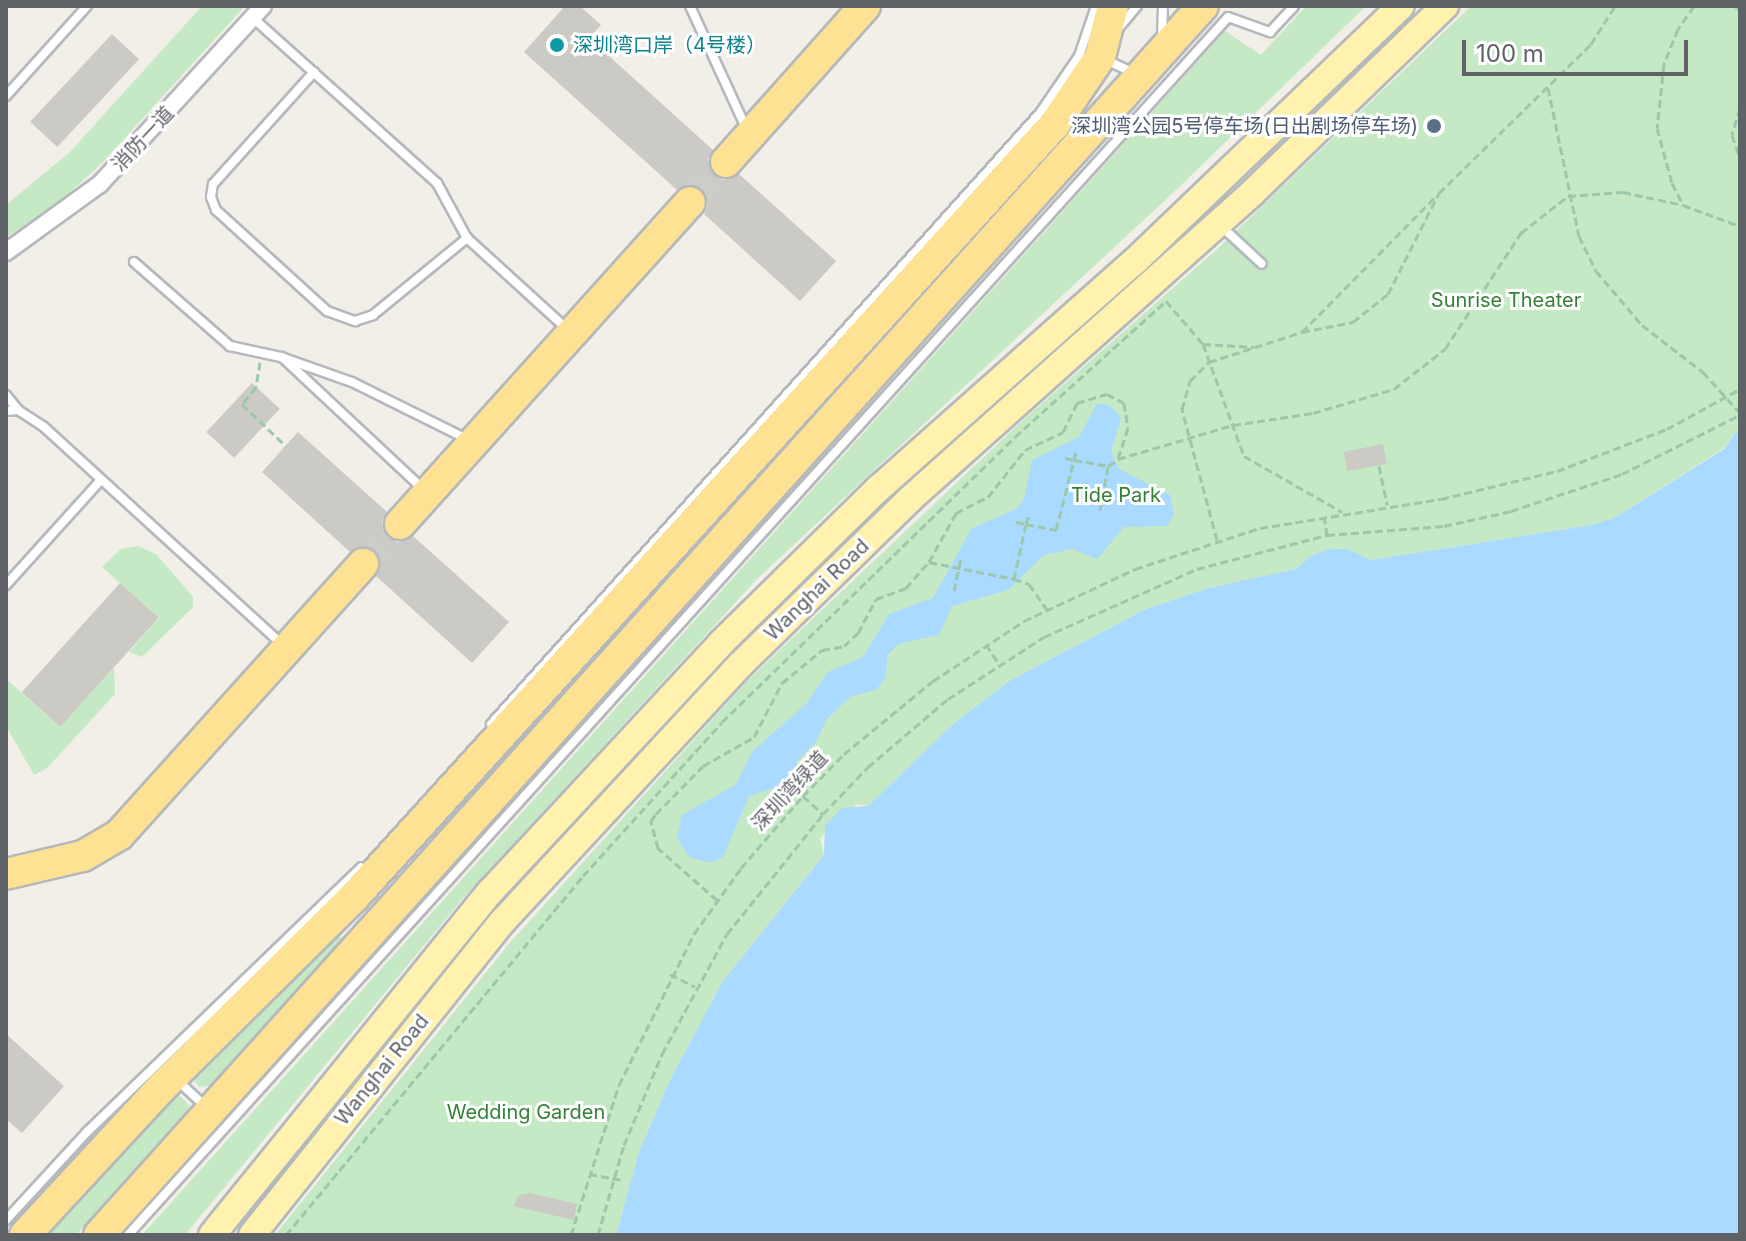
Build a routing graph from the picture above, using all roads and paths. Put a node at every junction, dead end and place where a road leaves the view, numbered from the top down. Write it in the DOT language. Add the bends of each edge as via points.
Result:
graph roads {
  1 [pos="87,6"];
  2 [pos="690,6"];
  3 [pos="865,6"];
  4 [pos="1096,6"];
  5 [pos="1127,6"];
  6 [pos="1137,6"];
  7 [pos="1163,6"];
  8 [pos="1203,6"];
  9 [pos="1294,6"];
  10 [pos="1401,6"];
  11 [pos="1445,6"];
  12 [pos="1615,6"];
  13 [pos="1694,6"];
  14 [pos="1735,6"];
  15 [pos="1740,10"];
  16 [pos="258,12"];
  17 [pos="1111,31"];
  18 [pos="1161,53"];
  19 [pos="314,72"];
  20 [pos="1140,75"];
  21 [pos="1548,88"];
  22 [pos="6,96"];
  23 [pos="1740,108"];
  24 [pos="750,136"];
  25 [pos="1740,158"];
  26 [pos="726,162"];
  27 [pos="1439,193"];
  28 [pos="1568,196"];
  29 [pos="690,202"];
  30 [pos="1683,205"];
  31 [pos="1219,224"];
  32 [pos="1740,226"];
  33 [pos="467,238"];
  34 [pos="6,252"];
  35 [pos="134,262"];
  36 [pos="1262,264"];
  37 [pos="1159,293"];
  38 [pos="1302,332"];
  39 [pos="571,334"];
  40 [pos="1203,344"];
  41 [pos="1258,347"];
  42 [pos="261,352"];
  43 [pos="281,357"];
  44 [pos="1209,362"];
  45 [pos="1740,389"];
  46 [pos="6,395"];
  47 [pos="1727,397"];
  48 [pos="18,410"];
  49 [pos="6,411"];
  50 [pos="1740,414"];
  51 [pos="1233,425"];
  52 [pos="1189,440"];
  53 [pos="474,442"];
  54 [pos="286,446"];
  55 [pos="1076,451"];
  56 [pos="1065,458"];
  57 [pos="1118,459"];
  58 [pos="1074,460"];
  59 [pos="1108,466"];
  60 [pos="1379,466"];
  61 [pos="101,480"];
  62 [pos="427,494"];
  63 [pos="1102,502"];
  64 [pos="1112,503"];
  65 [pos="1388,507"];
  66 [pos="1100,510"];
  67 [pos="1344,513"];
  68 [pos="1029,515"];
  69 [pos="1324,516"];
  70 [pos="1016,522"];
  71 [pos="400,524"];
  72 [pos="1026,524"];
  73 [pos="1327,535"];
  74 [pos="1217,540"];
  75 [pos="961,557"];
  76 [pos="929,562"];
  77 [pos="363,564"];
  78 [pos="959,568"];
  79 [pos="1014,579"];
  80 [pos="6,585"];
  81 [pos="954,591"];
  82 [pos="1047,610"];
  83 [pos="986,644"];
  84 [pos="288,648"];
  85 [pos="999,664"];
  86 [pos="486,729"];
  87 [pos="803,796"];
  88 [pos="823,814"];
  89 [pos="369,859"];
  90 [pos="6,874"];
  91 [pos="717,900"];
  92 [pos="670,974"];
  93 [pos="695,987"];
  94 [pos="237,1001"];
  95 [pos="173,1077"];
  96 [pos="211,1111"];
  97 [pos="589,1174"];
  98 [pos="614,1178"];
  99 [pos="622,1180"];
  100 [pos="6,1220"];
  101 [pos="25,1235"];
  102 [pos="99,1235"];
  103 [pos="128,1235"];
  104 [pos="212,1235"];
  105 [pos="252,1235"];
  106 [pos="286,1235"];
  107 [pos="571,1235"];
  108 [pos="598,1235"];
  1 -- 22 [label="lane"];
  2 -- 24 [label="lane"];
  3 -- 24 [label="highway"];
  4 -- 86 [label="lane" via="1079,56 1040,113"];
  5 -- 17 [label="lane"];
  6 -- 17 [label="lane"];
  7 -- 18 [label="lane"];
  8 -- 18 [label="highway"];
  9 -- 103 [label="lane" via="1270,32 1228,17"];
  10 -- 104 [label="main road, Wanghai Road" via="1135,261 879,488 721,643 490,892"];
  11 -- 31 [label="main road, Wanghai Road"];
  12 -- 21 [label="path" via="1591,44"];
  13 -- 30 [label="path" via="1664,64 1657,128"];
  14 -- 15 [label="path"];
  16 -- 19 [label="lane"];
  16 -- 34 [label="street, 消防一道" via="100,184"];
  17 -- 20 [label="lane"];
  17 -- 94 [label="highway" via="1055,124 824,384 354,897"];
  18 -- 20 [label="highway"];
  19 -- 33 [label="lane" via="437,183"];
  19 -- 33 [label="lane" via="213,184 216,210 327,311 355,321 394,299"];
  20 -- 96 [label="highway"];
  21 -- 27 [label="path"];
  21 -- 28 [label="path"];
  23 -- 25 [label="path" via="1732,135"];
  24 -- 26 [label="highway"];
  27 -- 38 [label="path"];
  27 -- 38 [label="path" via="1416,248 1388,294 1353,322"];
  28 -- 30 [label="path" via="1623,192"];
  28 -- 47 [label="path" via="1579,236 1618,299"];
  28 -- 51 [label="path" via="1521,233 1445,349 1394,389 1313,413"];
  29 -- 39 [label="highway"];
  30 -- 32 [label="path"];
  31 -- 36 [label="lane"];
  31 -- 37 [label="main road, Wanghai Road"];
  33 -- 39 [label="lane"];
  35 -- 42 [label="lane" via="230,346"];
  37 -- 40 [label="path"];
  37 -- 105 [label="main road, Wanghai Road" via="910,499 636,774 503,921"];
  37 -- 106 [label="path" via="722,722 583,876"];
  38 -- 41 [label="path"];
  39 -- 53 [label="highway"];
  40 -- 41 [label="path"];
  40 -- 44 [label="path"];
  41 -- 44 [label="path"];
  42 -- 43 [label="lane"];
  42 -- 54 [label="path" via="256,387 242,404"];
  43 -- 53 [label="lane" via="352,382"];
  43 -- 62 [label="lane"];
  44 -- 51 [label="path"];
  44 -- 52 [label="path" via="1190,381 1182,409"];
  45 -- 47 [label="path, 深圳湾绿道"];
  46 -- 48 [label="lane"];
  47 -- 50 [label="path"];
  47 -- 65 [label="path, 深圳湾绿道" via="1667,429 1557,471 1500,488"];
  48 -- 49 [label="lane"];
  48 -- 61 [label="lane"];
  50 -- 73 [label="path" via="1622,474 1511,511 1444,526"];
  51 -- 52 [label="path"];
  51 -- 67 [label="path" via="1244,456"];
  52 -- 57 [label="path"];
  52 -- 74 [label="path"];
  53 -- 62 [label="highway"];
  55 -- 58 [label="path"];
  56 -- 58 [label="path"];
  57 -- 59 [label="path"];
  57 -- 76 [label="path" via="1128,428 1124,403 1107,394 1077,403 1063,432 1025,450 988,497 956,513"];
  58 -- 59 [label="path"];
  58 -- 72 [label="path" via="1056,530"];
  59 -- 63 [label="path"];
  60 -- 65 [label="path"];
  61 -- 80 [label="lane"];
  61 -- 84 [label="lane"];
  62 -- 71 [label="highway"];
  63 -- 64 [label="path"];
  63 -- 66 [label="path"];
  65 -- 67 [label="path, 深圳湾绿道"];
  67 -- 69 [label="path, 深圳湾绿道"];
  68 -- 72 [label="path"];
  69 -- 73 [label="path"];
  69 -- 74 [label="path, 深圳湾绿道"];
  70 -- 72 [label="path"];
  72 -- 79 [label="path"];
  73 -- 85 [label="path" via="1197,569 1151,587"];
  74 -- 82 [label="path, 深圳湾绿道" via="1135,569"];
  75 -- 78 [label="path"];
  76 -- 78 [label="path"];
  76 -- 91 [label="path" via="906,588 876,599 858,633 844,646 822,650 782,683 754,737 703,766 651,821 658,848"];
  77 -- 84 [label="highway"];
  78 -- 79 [label="path"];
  78 -- 81 [label="path"];
  79 -- 82 [label="path" via="1029,584"];
  82 -- 83 [label="path, 深圳湾绿道"];
  83 -- 85 [label="path"];
  83 -- 87 [label="path, 深圳湾绿道" via="893,712"];
  84 -- 90 [label="highway" via="119,835 83,856"];
  85 -- 88 [label="path" via="909,731"];
  87 -- 88 [label="path"];
  87 -- 91 [label="path, 深圳湾绿道"];
  88 -- 93 [label="path" via="752,901"];
  89 -- 94 [label="lane"];
  91 -- 92 [label="path, 深圳湾绿道"];
  92 -- 93 [label="path"];
  92 -- 97 [label="path, 深圳湾绿道" via="619,1085"];
  93 -- 98 [label="path"];
  94 -- 95 [label="highway"];
  94 -- 100 [label="lane" via="87,1132"];
  95 -- 96 [label="lane"];
  95 -- 101 [label="highway"];
  96 -- 102 [label="highway"];
  97 -- 98 [label="path"];
  97 -- 107 [label="path, 深圳湾绿道"];
  98 -- 99 [label="path"];
  98 -- 108 [label="path"];
}
